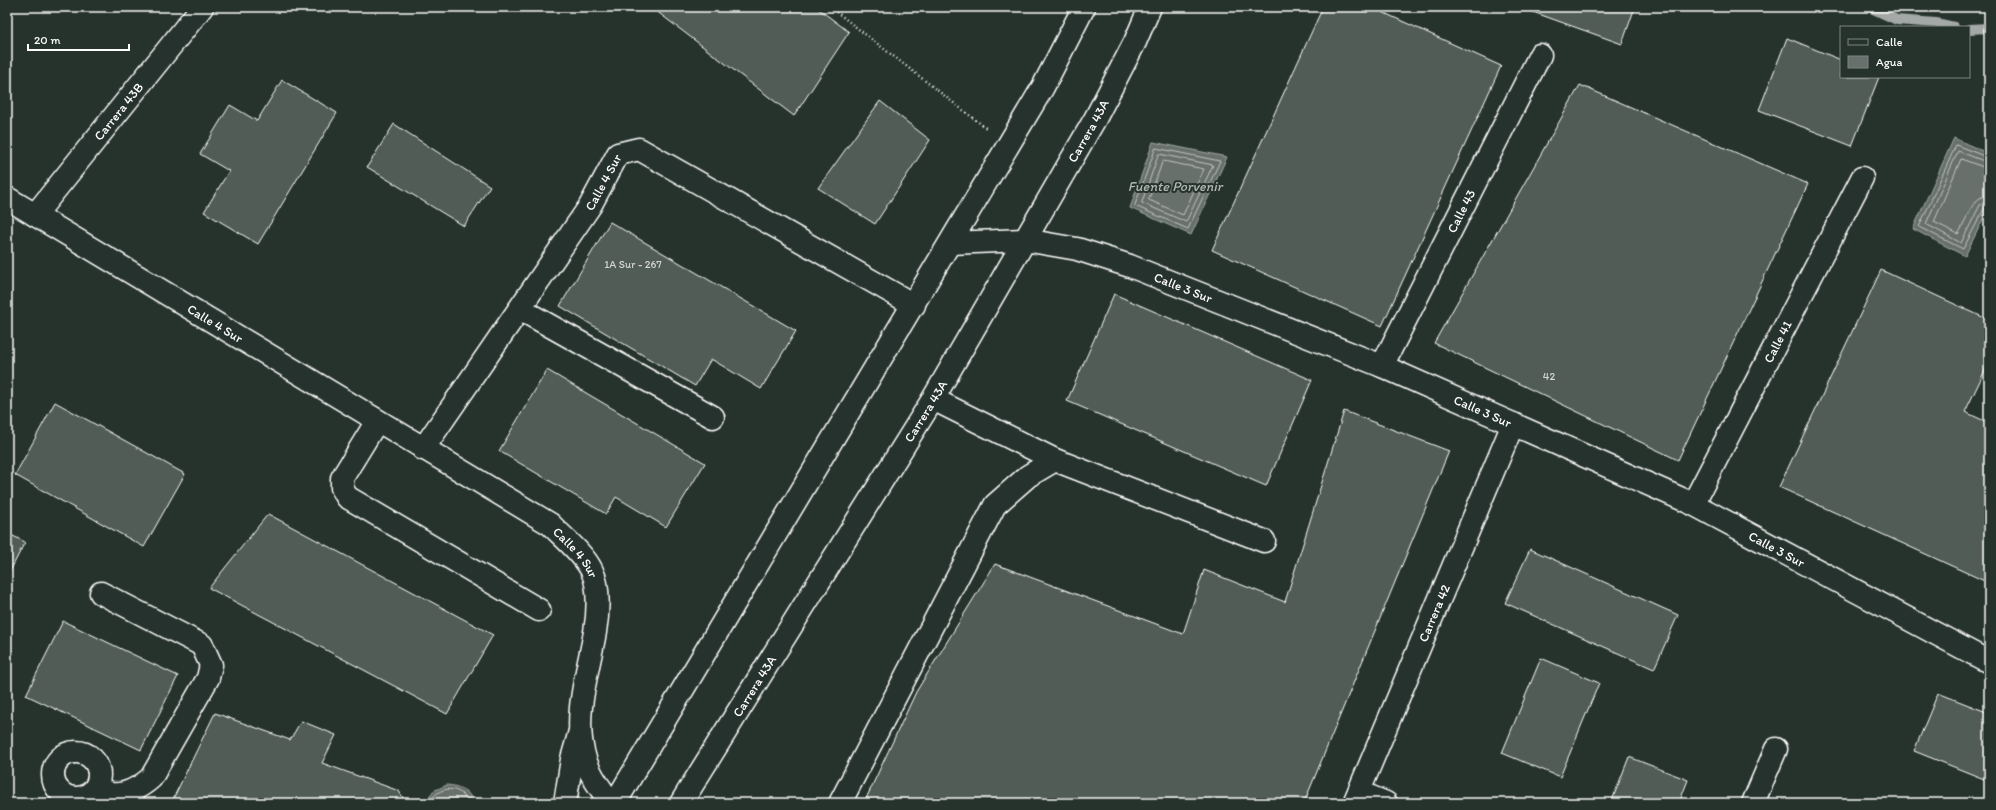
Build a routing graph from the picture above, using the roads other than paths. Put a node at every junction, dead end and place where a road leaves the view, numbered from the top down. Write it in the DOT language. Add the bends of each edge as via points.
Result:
graph roads {
  1 [pos="202,7"];
  2 [pos="1084,7"];
  3 [pos="1150,7"];
  4 [pos="1540,55"];
  5 [pos="1862,178"];
  6 [pos="7,198"];
  7 [pos="35,215"];
  8 [pos="1025,240"];
  9 [pos="951,242"];
  10 [pos="914,305"];
  11 [pos="520,309"];
  12 [pos="1382,366"];
  13 [pos="933,399"];
  14 [pos="713,417"];
  15 [pos="377,421"];
  16 [pos="1513,424"];
  17 [pos="423,449"];
  18 [pos="1055,460"];
  19 [pos="1693,504"];
  20 [pos="1264,541"];
  21 [pos="101,593"];
  22 [pos="539,610"];
  23 [pos="1989,662"];
  24 [pos="580,731"];
  25 [pos="1776,749"];
  26 [pos="96,788"];
  27 [pos="1356,798"];
  28 [pos="59,799"];
  29 [pos="565,803"];
  30 [pos="611,803"];
  31 [pos="615,803"];
  32 [pos="681,803"];
  33 [pos="840,803"];
  34 [pos="1386,803"];
  35 [pos="1753,803"];
  1 -- 7 [label="street, Carrera 43B"];
  2 -- 9 [label="street" via="1043,87"];
  3 -- 8 [label="street, Carrera 43A" via="1095,119"];
  4 -- 12 [label="street, Calle 43"];
  5 -- 19 [label="street, Calle 41"];
  6 -- 7 [label="street, Calle 4 Sur"];
  7 -- 15 [label="street, Calle 4 Sur"];
  8 -- 9 [label="street, Calle 3 Sur"];
  8 -- 12 [label="street, Calle 3 Sur" via="1077,249 1130,266"];
  8 -- 13 [label="street, Carrera 43A"];
  9 -- 10 [label="street"];
  10 -- 11 [label="street, Calle 4 Sur" via="639,148 615,151 590,206"];
  10 -- 31 [label="street"];
  11 -- 14 [label="street"];
  11 -- 17 [label="street, Calle 4 Sur"];
  12 -- 16 [label="street, Calle 3 Sur"];
  13 -- 18 [label="street"];
  13 -- 32 [label="street, Carrera 43A"];
  15 -- 17 [label="street, Calle 4 Sur"];
  15 -- 22 [label="street" via="342,478 342,488 347,497"];
  16 -- 19 [label="street, Calle 3 Sur"];
  16 -- 27 [label="street, Carrera 42"];
  17 -- 24 [label="street, Calle 4 Sur" via="550,524 575,548 593,572 598,598 597,621 583,696"];
  18 -- 20 [label="street"];
  18 -- 33 [label="street" via="1028,476 995,505"];
  19 -- 23 [label="street, Calle 3 Sur"];
  21 -- 26 [label="street" via="202,645 211,665 208,678 151,778 145,784 127,792 110,794"];
  24 -- 29 [label="street" via="572,759"];
  24 -- 30 [label="street" via="584,756 596,782"];
  25 -- 35 [label="street"];
  26 -- 28 [label="street" via="87,796"];
  26 -- 28 [label="street" via="100,776 97,765 89,756 77,752 65,755 56,763 53,774"];
  27 -- 34 [label="street"];
}
